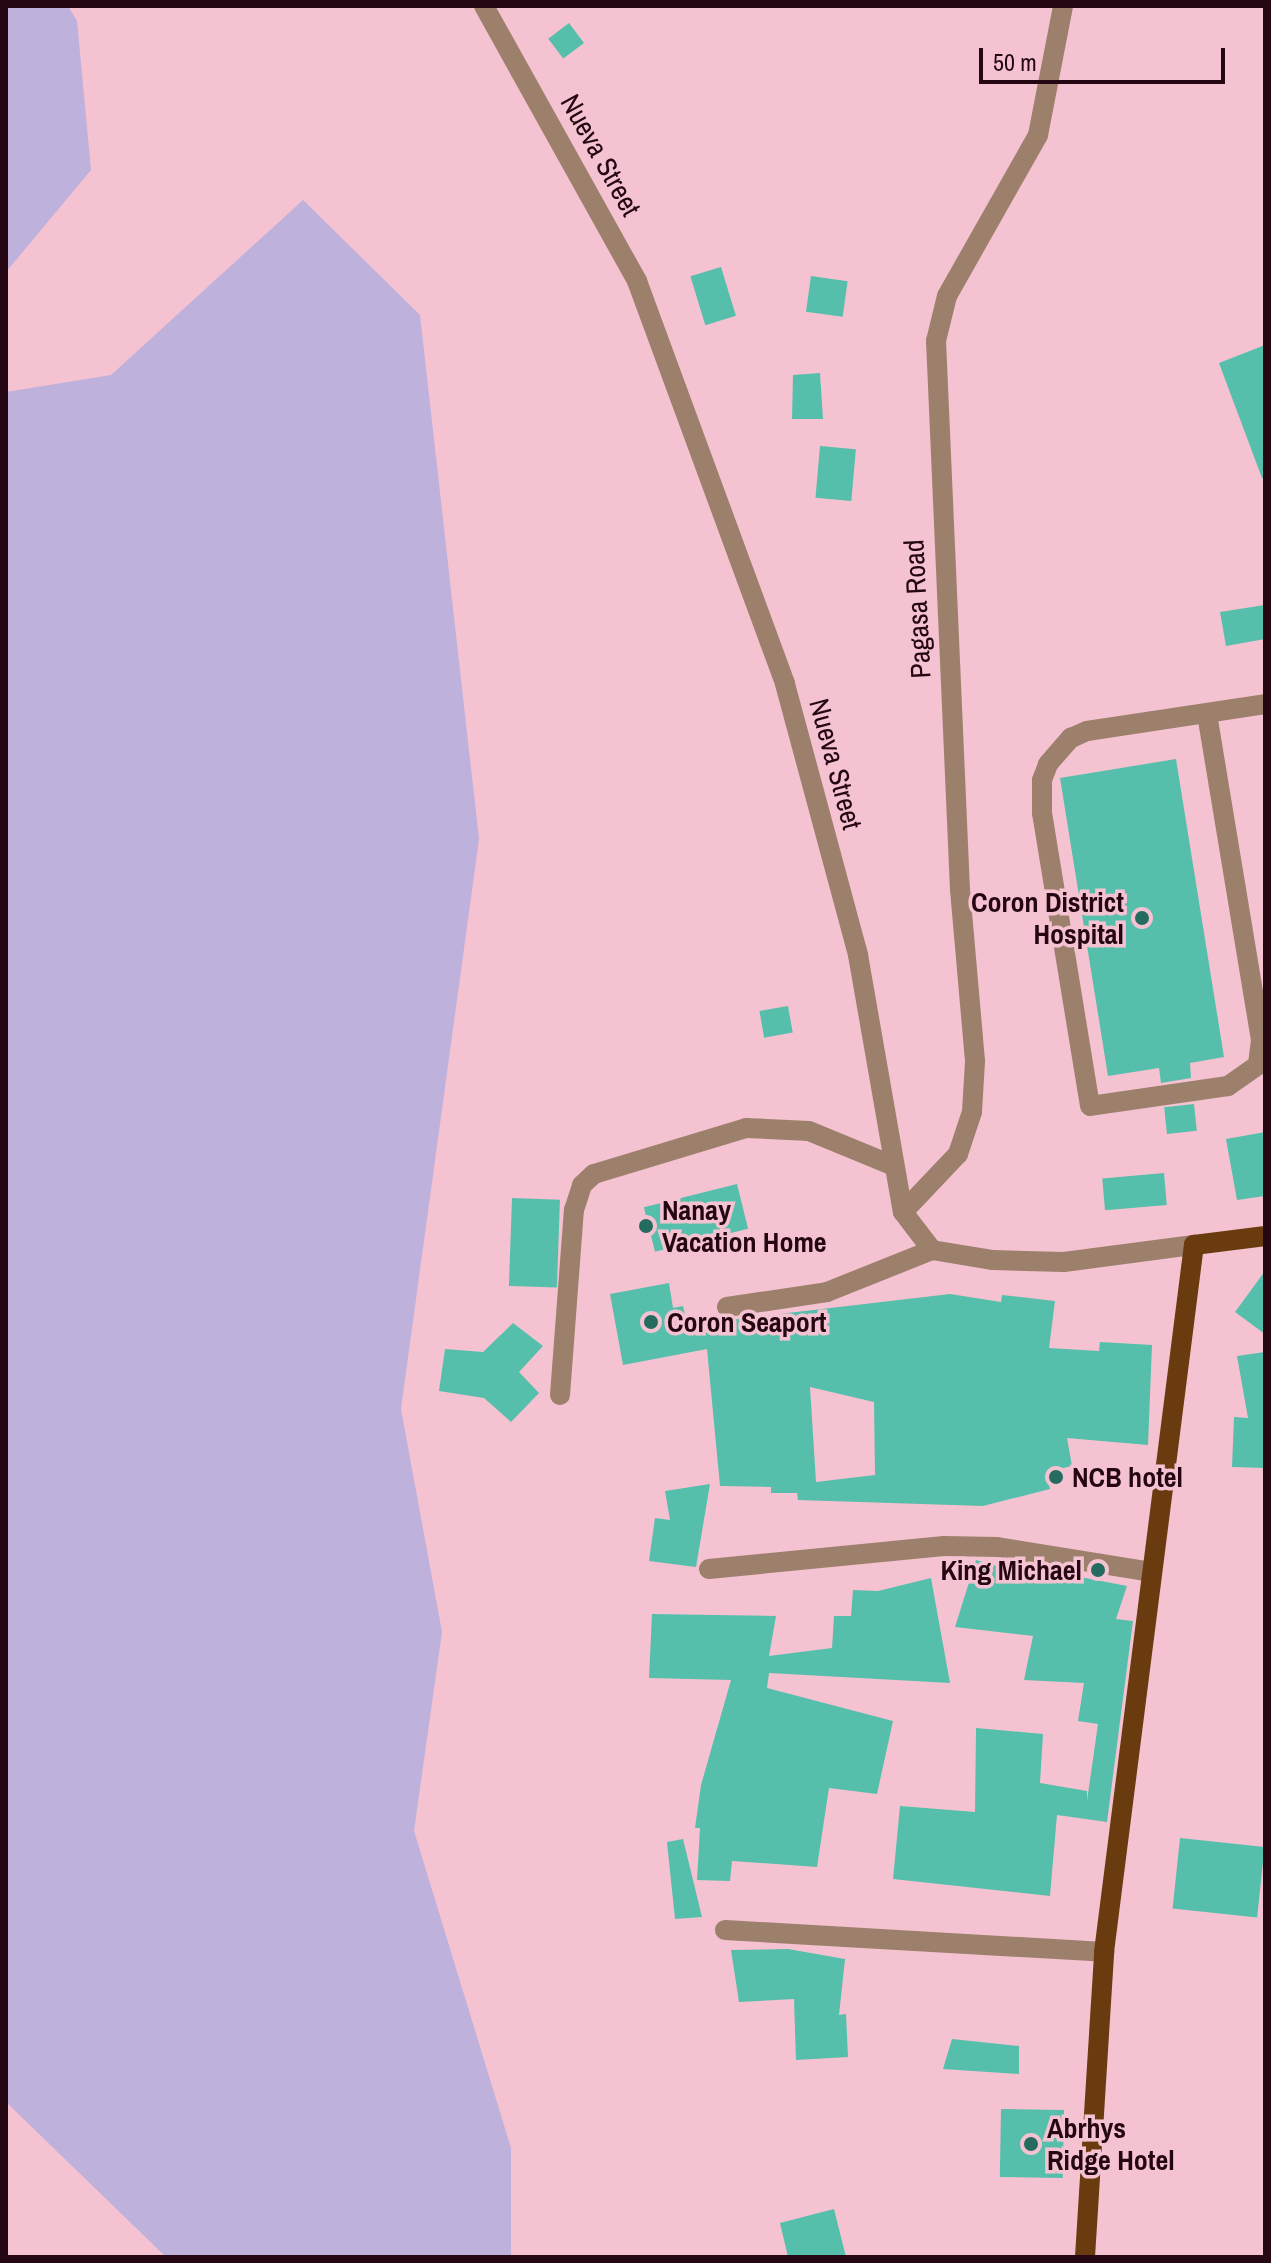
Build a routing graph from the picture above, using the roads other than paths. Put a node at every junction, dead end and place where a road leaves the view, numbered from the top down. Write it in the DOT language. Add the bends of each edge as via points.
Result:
graph roads {
  1 [pos="484,6"];
  2 [pos="1063,6"];
  3 [pos="1265,704"];
  4 [pos="1207,714"];
  5 [pos="1260,1007"];
  6 [pos="894,1166"];
  7 [pos="903,1212"];
  8 [pos="1265,1236"];
  9 [pos="1194,1245"];
  10 [pos="932,1250"];
  11 [pos="727,1307"];
  12 [pos="560,1395"];
  13 [pos="709,1569"];
  14 [pos="1151,1572"];
  15 [pos="725,1930"];
  16 [pos="1104,1952"];
  17 [pos="1085,2257"];
  1 -- 6 [label="street, Nueva Street" via="637,281 785,684 858,955"];
  2 -- 7 [label="street, Pagasa Road" via="1038,135 947,296 936,341 960,890 975,1061 972,1112 958,1154"];
  3 -- 4 [label="street"];
  4 -- 5 [label="street"];
  4 -- 5 [label="street" via="1087,731 1059,750 1042,780 1042,813 1090,1106 1240,1082 1258,1065"];
  6 -- 7 [label="street, Nueva Street"];
  6 -- 12 [label="street" via="809,1131 746,1128 594,1174 582,1185 574,1210"];
  7 -- 10 [label="street, Nueva Street"];
  8 -- 9 [label="main road"];
  9 -- 10 [label="street" via="1064,1262 993,1260"];
  9 -- 14 [label="main road"];
  10 -- 11 [label="street" via="827,1292"];
  13 -- 14 [label="street" via="944,1546 997,1547"];
  14 -- 16 [label="main road"];
  15 -- 16 [label="street"];
  16 -- 17 [label="main road"];
}
